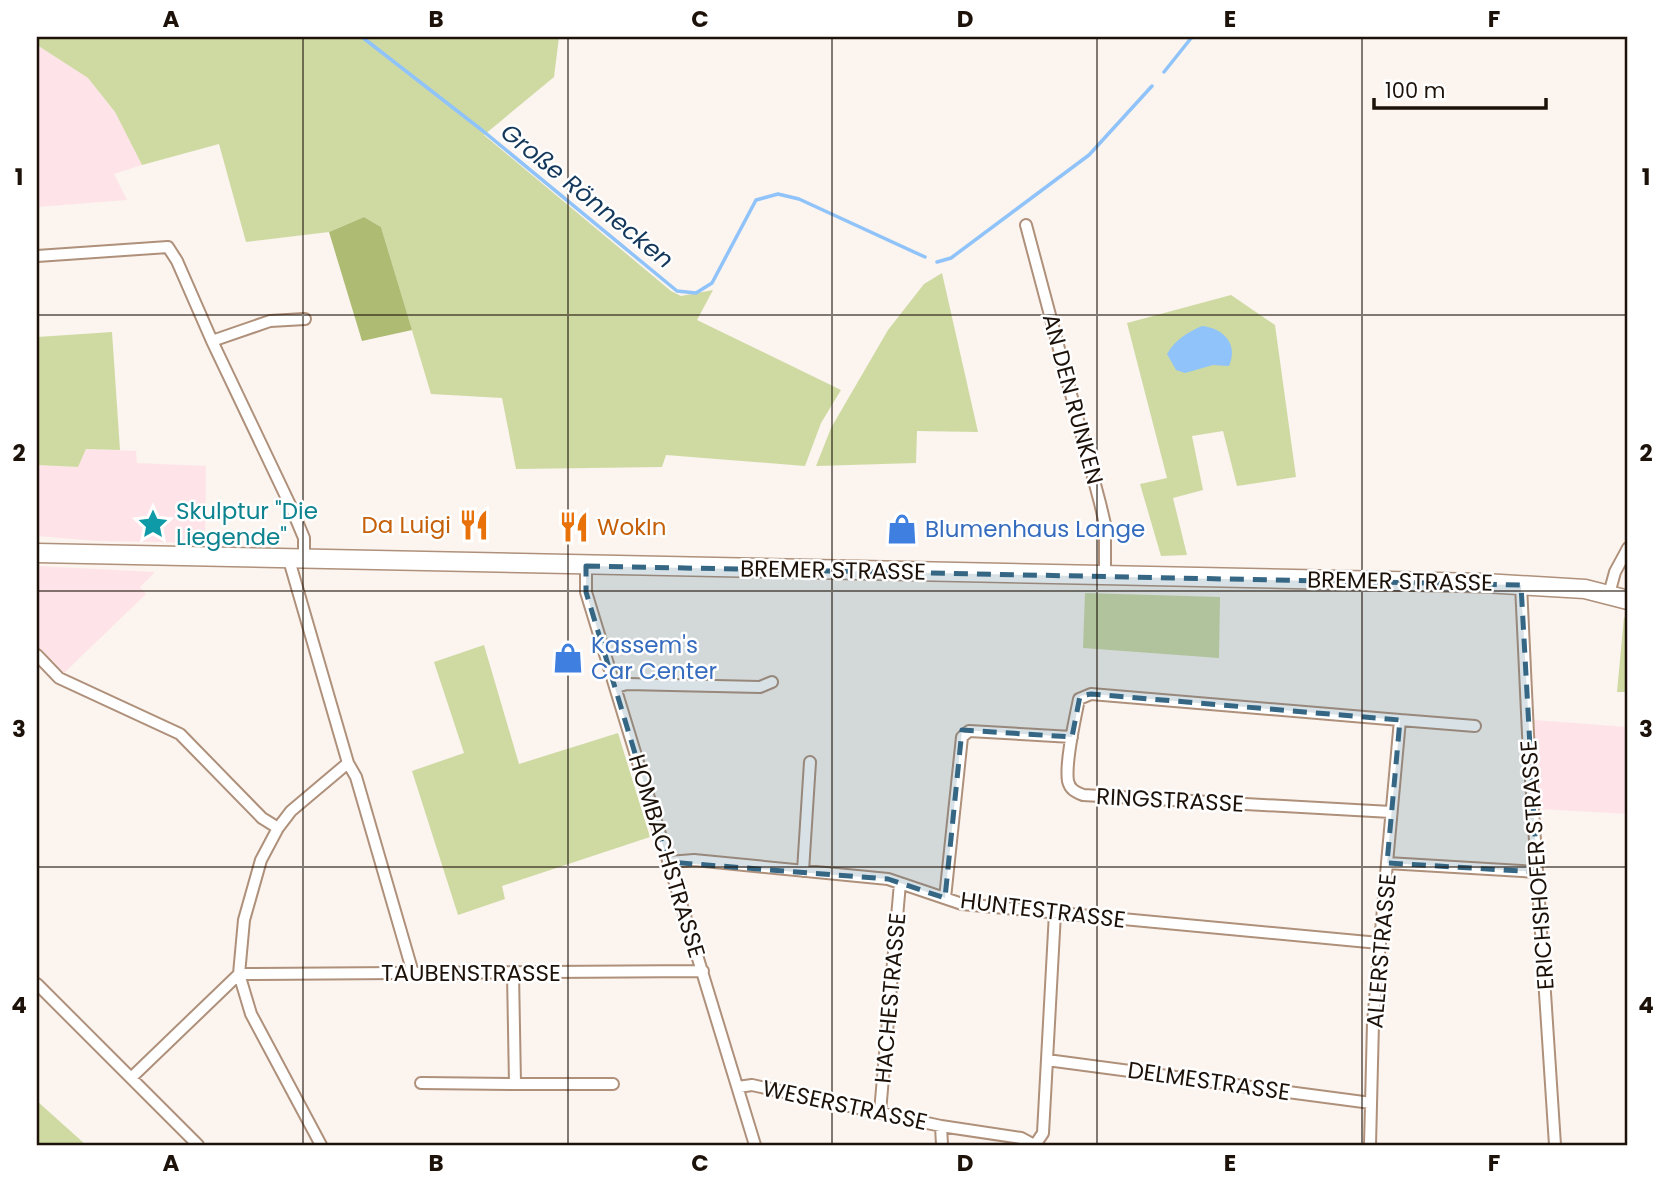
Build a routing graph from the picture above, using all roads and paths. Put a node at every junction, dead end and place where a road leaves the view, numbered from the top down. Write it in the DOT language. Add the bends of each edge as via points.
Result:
graph roads {
  1 [pos="1026,225"];
  2 [pos="37,256"];
  3 [pos="305,319"];
  4 [pos="212,341"];
  5 [pos="37,553"];
  6 [pos="1627,554"];
  7 [pos="297,560"];
  8 [pos="586,566"];
  9 [pos="1105,575"];
  10 [pos="1521,584"];
  11 [pos="1609,594"];
  12 [pos="1628,600"];
  13 [pos="37,655"];
  14 [pos="772,682"];
  15 [pos="616,687"];
  16 [pos="1399,720"];
  17 [pos="1475,726"];
  18 [pos="1072,737"];
  19 [pos="810,762"];
  20 [pos="348,763"];
  21 [pos="1391,812"];
  22 [pos="278,828"];
  23 [pos="668,862"];
  24 [pos="1387,863"];
  25 [pos="803,871"];
  26 [pos="1537,872"];
  27 [pos="900,883"];
  28 [pos="945,898"];
  29 [pos="1055,913"];
  30 [pos="1378,943"];
  31 [pos="703,971"];
  32 [pos="414,972"];
  33 [pos="513,973"];
  34 [pos="239,974"];
  35 [pos="37,984"];
  36 [pos="1047,1060"];
  37 [pos="131,1078"];
  38 [pos="421,1083"];
  39 [pos="515,1084"];
  40 [pos="613,1084"];
  41 [pos="738,1087"];
  42 [pos="1371,1102"];
  43 [pos="880,1112"];
  44 [pos="941,1126"];
  45 [pos="198,1145"];
  46 [pos="321,1145"];
  47 [pos="755,1145"];
  48 [pos="942,1145"];
  49 [pos="1035,1145"];
  50 [pos="1370,1145"];
  51 [pos="1555,1145"];
  1 -- 9 [label="street, AN DEN RUNKEN" via="1105,524"];
  2 -- 4 [label="street" via="168,247"];
  3 -- 4 [label="street" via="270,321"];
  4 -- 7 [label="street" via="304,538"];
  5 -- 7 [label="main road, BREMER STRASSE"];
  6 -- 11 [label="street" via="1615,572"];
  7 -- 8 [label="main road, BREMER STRASSE"];
  7 -- 20 [label="street"];
  8 -- 9 [label="main road, BREMER STRASSE"];
  8 -- 15 [label="street, HOMBACHSTRASSE" via="586,592"];
  9 -- 10 [label="main road, BREMER STRASSE"];
  10 -- 11 [label="main road, BREMER STRASSE"];
  10 -- 26 [label="street, ERICHSHOFER STRASSE"];
  11 -- 12 [label="main road, BREMER STRASSE"];
  13 -- 22 [label="street" via="58,678 180,734 262,818"];
  14 -- 15 [label="street" via="760,687"];
  15 -- 23 [label="street, HOMBACHSTRASSE"];
  16 -- 17 [label="street, RINGSTRASSE"];
  16 -- 18 [label="street, RINGSTRASSE" via="1091,694 1079,699"];
  16 -- 21 [label="street"];
  18 -- 21 [label="street, RINGSTRASSE" via="1068,782 1073,791 1083,795"];
  18 -- 28 [label="street" via="969,731 962,737"];
  19 -- 25 [label="street"];
  20 -- 22 [label="street" via="291,811"];
  20 -- 32 [label="street"];
  21 -- 24 [label="street"];
  22 -- 34 [label="street" via="261,860 244,920"];
  23 -- 25 [label="street, HUNTESTRASSE" via="694,860"];
  23 -- 31 [label="street, HOMBACHSTRASSE"];
  24 -- 26 [label="street, ALLERSTRASSE"];
  24 -- 30 [label="street, ALLERSTRASSE"];
  25 -- 27 [label="street, HUNTESTRASSE"];
  26 -- 51 [label="street, ERICHSHOFER STRASSE"];
  27 -- 28 [label="street, HUNTESTRASSE"];
  27 -- 43 [label="street, HACHESTRASSE"];
  28 -- 29 [label="street, HUNTESTRASSE" via="962,904"];
  29 -- 30 [label="street, HUNTESTRASSE"];
  29 -- 36 [label="street"];
  30 -- 42 [label="street, ALLERSTRASSE"];
  31 -- 33 [label="street, TAUBENSTRASSE"];
  31 -- 41 [label="street, HOMBACHSTRASSE"];
  32 -- 33 [label="street, TAUBENSTRASSE"];
  32 -- 34 [label="street, TAUBENSTRASSE"];
  33 -- 39 [label="street"];
  34 -- 37 [label="street"];
  34 -- 46 [label="street" via="250,1014"];
  35 -- 37 [label="street"];
  36 -- 42 [label="street, DELMESTRASSE"];
  36 -- 49 [label="street" via="1042,1133"];
  37 -- 45 [label="street"];
  38 -- 39 [label="street"];
  39 -- 40 [label="street"];
  41 -- 43 [label="street, WESERSTRASSE" via="752,1085"];
  41 -- 47 [label="street, HOMBACHSTRASSE"];
  42 -- 50 [label="street, ALLERSTRASSE"];
  43 -- 44 [label="street, WESERSTRASSE"];
  44 -- 48 [label="street"];
  44 -- 49 [label="street, WESERSTRASSE" via="1021,1138"];
}
